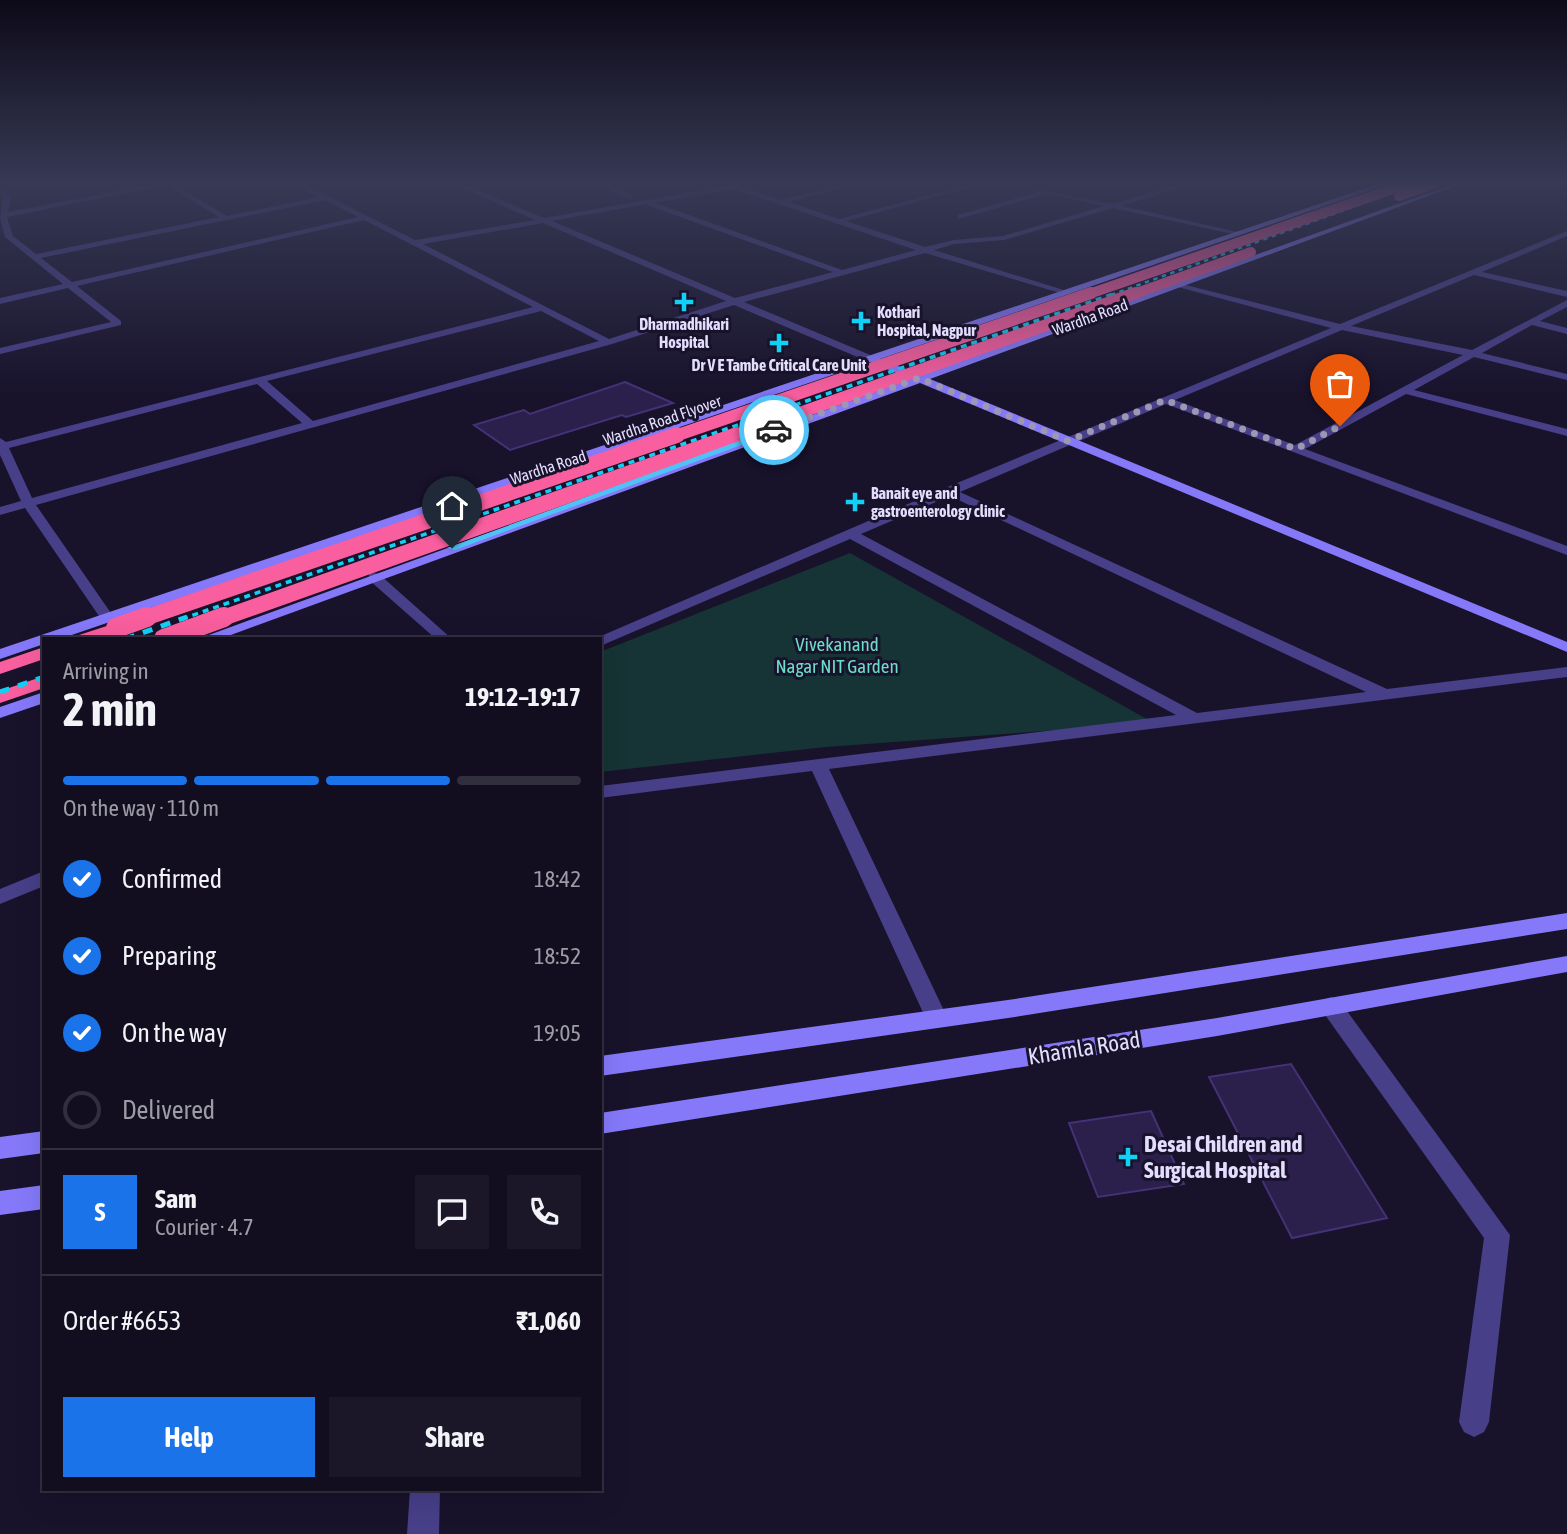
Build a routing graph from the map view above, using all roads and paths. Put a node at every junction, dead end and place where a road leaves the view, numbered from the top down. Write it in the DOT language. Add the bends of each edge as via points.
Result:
graph roads {
  1 [pos="30,255"];
  2 [pos="45,255"];
  3 [pos="204,255"];
  4 [pos="437,255"];
  5 [pos="626,255"];
  6 [pos="793,255"];
  7 [pos="907,255"];
  8 [pos="940,255"];
  9 [pos="1173,255"];
  10 [pos="1202,255"];
  11 [pos="1240,255"];
  12 [pos="1266,255"];
  13 [pos="1515,255"];
  14 [pos="33,257"];
  15 [pos="841,272"];
  16 [pos="1473,272"];
  17 [pos="71,285"];
  18 [pos="1181,285"];
  19 [pos="1064,293"];
  20 [pos="1567,294"];
  21 [pos="0,301"];
  22 [pos="736,301"];
  23 [pos="1567,303"];
  24 [pos="542,308"];
  25 [pos="1530,322"];
  26 [pos="1340,327"];
  27 [pos="1567,331"];
  28 [pos="608,342"];
  29 [pos="0,351"];
  30 [pos="1470,353"];
  31 [pos="871,359"];
  32 [pos="1567,377"];
  33 [pos="919,378"];
  34 [pos="259,380"];
  35 [pos="1407,391"];
  36 [pos="1165,400"];
  37 [pos="311,425"];
  38 [pos="1567,433"];
  39 [pos="1068,441"];
  40 [pos="1,444"];
  41 [pos="1296,449"];
  42 [pos="949,492"];
  43 [pos="28,503"];
  44 [pos="0,512"];
  45 [pos="850,534"];
  46 [pos="1567,551"];
  47 [pos="374,577"];
  48 [pos="106,617"];
  49 [pos="49,637"];
  50 [pos="91,637"];
  51 [pos="170,637"];
  52 [pos="210,637"];
  53 [pos="443,637"];
  54 [pos="42,639"];
  55 [pos="602,640"];
  56 [pos="1567,647"];
  57 [pos="0,654"];
  58 [pos="42,654"];
  59 [pos="0,668"];
  60 [pos="1567,672"];
  61 [pos="42,683"];
  62 [pos="1386,695"];
  63 [pos="0,697"];
  64 [pos="42,698"];
  65 [pos="0,713"];
  66 [pos="1194,718"];
  67 [pos="818,765"];
  68 [pos="602,792"];
  69 [pos="42,879"];
  70 [pos="0,897"];
  71 [pos="1567,921"];
  72 [pos="1567,964"];
  73 [pos="1331,1006"];
  74 [pos="937,1019"];
  75 [pos="602,1066"];
  76 [pos="602,1124"];
  77 [pos="42,1142"];
  78 [pos="0,1148"];
  79 [pos="42,1197"];
  80 [pos="0,1203"];
  81 [pos="1474,1423"];
  82 [pos="425,1491"];
  83 [pos="423,1534"];
  1 -- 14 [label="street"];
  2 -- 14 [label="street"];
  3 -- 17 [label="street"];
  4 -- 24 [label="street"];
  5 -- 22 [label="street"];
  6 -- 15 [label="street"];
  7 -- 15 [label="street"];
  8 -- 19 [label="street"];
  9 -- 19 [label="street, Wardha Road"];
  10 -- 50 [label="highway, Wardha Road Flyover, bridge"];
  11 -- 51 [label="highway, bridge"];
  12 -- 18 [label="street, Wardha Road"];
  13 -- 16 [label="street"];
  14 -- 17 [label="street"];
  15 -- 22 [label="street"];
  16 -- 20 [label="street"];
  16 -- 26 [label="street"];
  17 -- 21 [label="street"];
  17 -- 29 [label="street" via="118,323"];
  18 -- 26 [label="street"];
  18 -- 33 [label="street, Wardha Road"];
  19 -- 31 [label="street, Wardha Road"];
  22 -- 28 [label="street"];
  22 -- 31 [label="street"];
  23 -- 25 [label="street"];
  24 -- 28 [label="street"];
  24 -- 34 [label="street"];
  25 -- 27 [label="street"];
  25 -- 30 [label="street"];
  26 -- 30 [label="street"];
  26 -- 36 [label="street"];
  28 -- 37 [label="street"];
  30 -- 32 [label="street"];
  30 -- 35 [label="street"];
  31 -- 33 [label="street"];
  31 -- 48 [label="street, Wardha Road"];
  33 -- 39 [label="street"];
  33 -- 47 [label="street, Wardha Road"];
  34 -- 37 [label="street"];
  34 -- 40 [label="street"];
  35 -- 38 [label="street"];
  35 -- 41 [label="street"];
  36 -- 39 [label="street"];
  36 -- 41 [label="street"];
  37 -- 43 [label="street"];
  39 -- 42 [label="street"];
  39 -- 56 [label="street"];
  40 -- 43 [label="street"];
  41 -- 46 [label="street"];
  42 -- 45 [label="street"];
  42 -- 62 [label="street"];
  43 -- 44 [label="street"];
  43 -- 48 [label="street"];
  45 -- 55 [label="street"];
  45 -- 66 [label="street"];
  47 -- 52 [label="street, Wardha Road"];
  47 -- 53 [label="street"];
  48 -- 49 [label="street, Wardha Road"];
  54 -- 57 [label="street, Wardha Road"];
  58 -- 59 [label="highway"];
  60 -- 62 [label="street"];
  61 -- 63 [label="highway"];
  62 -- 66 [label="street"];
  64 -- 65 [label="street"];
  66 -- 67 [label="street"];
  67 -- 68 [label="street"];
  67 -- 74 [label="street"];
  69 -- 70 [label="street"];
  71 -- 74 [label="street"];
  72 -- 73 [label="street, Khamla Road"];
  73 -- 76 [label="street, Khamla Road"];
  73 -- 81 [label="street" via="1497,1235"];
  74 -- 75 [label="street"];
  77 -- 78 [label="street"];
  79 -- 80 [label="street"];
  82 -- 83 [label="street"];
}
